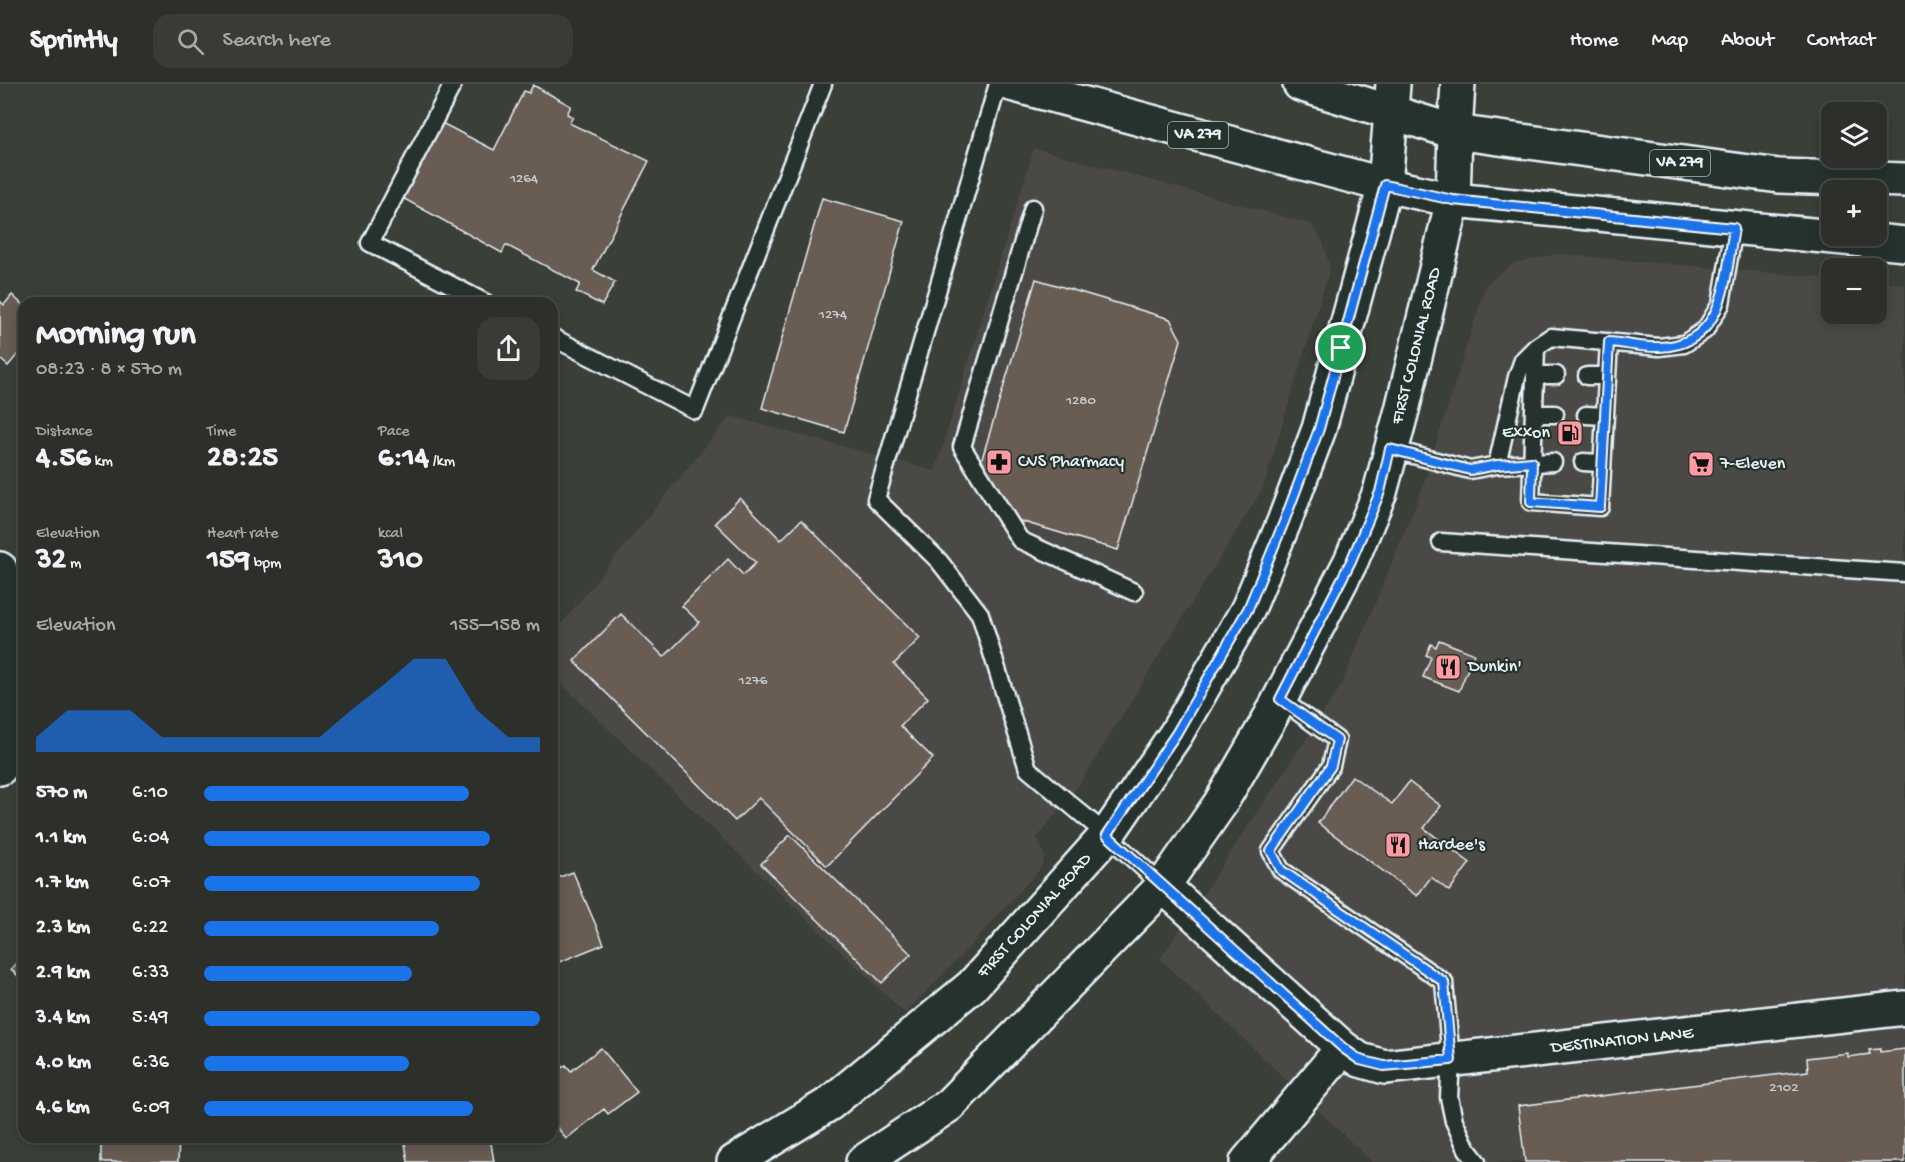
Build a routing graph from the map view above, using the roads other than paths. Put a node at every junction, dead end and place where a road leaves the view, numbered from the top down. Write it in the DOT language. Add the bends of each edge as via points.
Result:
graph roads {
  1 [pos="453,84"];
  2 [pos="823,84"];
  3 [pos="998,84"];
  4 [pos="1011,84"];
  5 [pos="1300,84"];
  6 [pos="1458,84"];
  7 [pos="1392,98"];
  8 [pos="1455,132"];
  9 [pos="1905,180"];
  10 [pos="1385,185"];
  11 [pos="1453,200"];
  12 [pos="1033,208"];
  13 [pos="1734,228"];
  14 [pos="1905,244"];
  15 [pos="474,297"];
  16 [pos="558,340"];
  17 [pos="1609,342"];
  18 [pos="1536,347"];
  19 [pos="1535,375"];
  20 [pos="1556,375"];
  21 [pos="1587,376"];
  22 [pos="1607,376"];
  23 [pos="1534,414"];
  24 [pos="1555,414"];
  25 [pos="1586,415"];
  26 [pos="1605,416"];
  27 [pos="1390,449"];
  28 [pos="1532,462"];
  29 [pos="1552,462"];
  30 [pos="1583,462"];
  31 [pos="1601,463"];
  32 [pos="1497,465"];
  33 [pos="1441,542"];
  34 [pos="0,569"];
  35 [pos="1905,573"];
  36 [pos="1134,592"];
  37 [pos="18,685"];
  38 [pos="1280,699"];
  39 [pos="18,710"];
  40 [pos="0,768"];
  41 [pos="1107,835"];
  42 [pos="1163,886"];
  43 [pos="1905,1008"];
  44 [pos="1343,1048"];
  45 [pos="1451,1060"];
  46 [pos="734,1162"];
  47 [pos="863,1162"];
  48 [pos="1247,1162"];
  49 [pos="1477,1162"];
  1 -- 15 [label="lane" via="370,243"];
  2 -- 16 [label="lane" via="695,411"];
  3 -- 41 [label="lane" via="876,499 939,561 980,614 1028,769"];
  4 -- 10 [label="main road, VA 279"];
  5 -- 7 [label="main road, VA 279"];
  6 -- 8 [label="main road, FIRST COLONIAL ROAD"];
  7 -- 8 [label="main road, VA 279"];
  7 -- 10 [label="main road, FIRST COLONIAL ROAD"];
  8 -- 9 [label="main road, VA 279" via="1779,176"];
  8 -- 11 [label="main road, FIRST COLONIAL ROAD"];
  10 -- 11 [label="main road, VA 279"];
  10 -- 41 [label="main road, FIRST COLONIAL ROAD" via="1319,429 1248,609 1176,734"];
  11 -- 13 [label="main road, VA 279"];
  11 -- 27 [label="main road, FIRST COLONIAL ROAD"];
  12 -- 36 [label="lane" via="962,447 1020,540"];
  13 -- 14 [label="main road, VA 279"];
  13 -- 17 [label="lane" via="1721,304 1705,330 1684,344 1659,347"];
  17 -- 18 [label="lane" via="1551,337"];
  17 -- 22 [label="lane"];
  18 -- 19 [label="lane"];
  18 -- 32 [label="lane" via="1523,360 1517,377"];
  19 -- 20 [label="lane"];
  19 -- 23 [label="lane"];
  21 -- 22 [label="lane"];
  22 -- 26 [label="lane"];
  23 -- 24 [label="lane"];
  23 -- 28 [label="lane"];
  25 -- 26 [label="lane"];
  26 -- 31 [label="lane"];
  27 -- 32 [label="lane" via="1470,470"];
  27 -- 38 [label="main road, FIRST COLONIAL ROAD" via="1380,492 1351,561"];
  28 -- 29 [label="lane"];
  28 -- 31 [label="lane" via="1531,502 1600,507"];
  28 -- 32 [label="lane"];
  30 -- 31 [label="lane"];
  33 -- 35 [label="lane"];
  34 -- 37 [label="main road" via="7,589"];
  38 -- 42 [label="main road, FIRST COLONIAL ROAD" via="1220,804"];
  38 -- 45 [label="lane" via="1337,740 1331,766 1271,851 1281,870 1444,982"];
  39 -- 40 [label="main road"];
  41 -- 42 [label="lane"];
  41 -- 46 [label="main road, FIRST COLONIAL ROAD" via="972,986 829,1104"];
  42 -- 44 [label="main road, DESTINATION LANE"];
  42 -- 47 [label="main road, FIRST COLONIAL ROAD" via="949,1105"];
  43 -- 45 [label="main road, DESTINATION LANE"];
  44 -- 45 [label="main road, DESTINATION LANE" via="1360,1060 1384,1066"];
  44 -- 48 [label="main road"];
  45 -- 49 [label="lane" via="1449,1096 1454,1121"];
}
